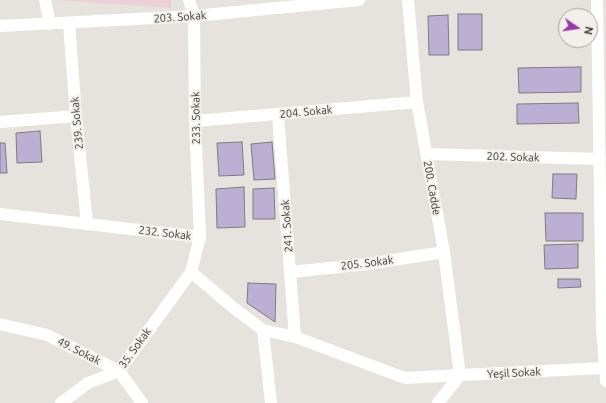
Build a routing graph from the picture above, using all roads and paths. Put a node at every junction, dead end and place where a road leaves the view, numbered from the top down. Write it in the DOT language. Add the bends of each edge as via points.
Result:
graph roads {
  1 [pos="46,0"];
  2 [pos="189,0"];
  3 [pos="359,0"];
  4 [pos="408,0"];
  5 [pos="597,0"];
  6 [pos="194,16"];
  7 [pos="69,23"];
  8 [pos="50,24"];
  9 [pos="0,26"];
  10 [pos="418,102"];
  11 [pos="278,115"];
  12 [pos="76,116"];
  13 [pos="195,120"];
  14 [pos="0,122"];
  15 [pos="603,126"];
  16 [pos="427,154"];
  17 [pos="600,159"];
  18 [pos="0,214"];
  19 [pos="87,224"];
  20 [pos="200,237"];
  21 [pos="444,252"];
  22 [pos="191,272"];
  23 [pos="290,272"];
  24 [pos="0,324"];
  25 [pos="604,327"];
  26 [pos="263,330"];
  27 [pos="295,337"];
  28 [pos="604,368"];
  29 [pos="118,371"];
  30 [pos="460,375"];
  31 [pos="606,381"];
  32 [pos="60,403"];
  33 [pos="142,403"];
  34 [pos="271,403"];
  35 [pos="438,403"];
  1 -- 8 [label="street"];
  2 -- 6 [label="street, 233. Sokak"];
  3 -- 6 [label="street, 203. Sokak"];
  4 -- 10 [label="street, 200. Cadde"];
  5 -- 15 [label="street"];
  6 -- 7 [label="street, 203. Sokak"];
  6 -- 13 [label="street, 233. Sokak"];
  7 -- 8 [label="street, 203. Sokak"];
  7 -- 12 [label="street, 239. Sokak"];
  8 -- 9 [label="street, 203. Sokak"];
  10 -- 11 [label="street, 204. Sokak"];
  10 -- 16 [label="street, 200. Cadde"];
  11 -- 13 [label="street, 204. Sokak"];
  11 -- 23 [label="street, 241. Sokak"];
  12 -- 14 [label="street"];
  12 -- 19 [label="street, 239. Sokak"];
  13 -- 20 [label="street, 233. Sokak"];
  15 -- 17 [label="street"];
  16 -- 17 [label="street, 202. Sokak"];
  16 -- 21 [label="street, 200. Cadde"];
  17 -- 25 [label="street"];
  18 -- 19 [label="street, 232. Sokak"];
  19 -- 20 [label="street, 232. Sokak"];
  20 -- 22 [label="street, 232. Sokak"];
  21 -- 23 [label="street, 205. Sokak" via="368,264"];
  21 -- 30 [label="street, 200. Cadde"];
  22 -- 26 [label="street"];
  22 -- 29 [label="street, 35. Sokak"];
  23 -- 27 [label="street, 241. Sokak"];
  24 -- 29 [label="street, 49. Sokak" via="47,335"];
  25 -- 28 [label="street"];
  26 -- 27 [label="street, Yeşil Sokak"];
  26 -- 34 [label="street"];
  27 -- 30 [label="street, Yeşil Sokak" via="405,378"];
  28 -- 30 [label="street, Yeşil Sokak"];
  28 -- 31 [label="street"];
  29 -- 32 [label="street, 35. Sokak" via="88,383"];
  29 -- 33 [label="street, 49. Sokak"];
  30 -- 35 [label="street"];
}
